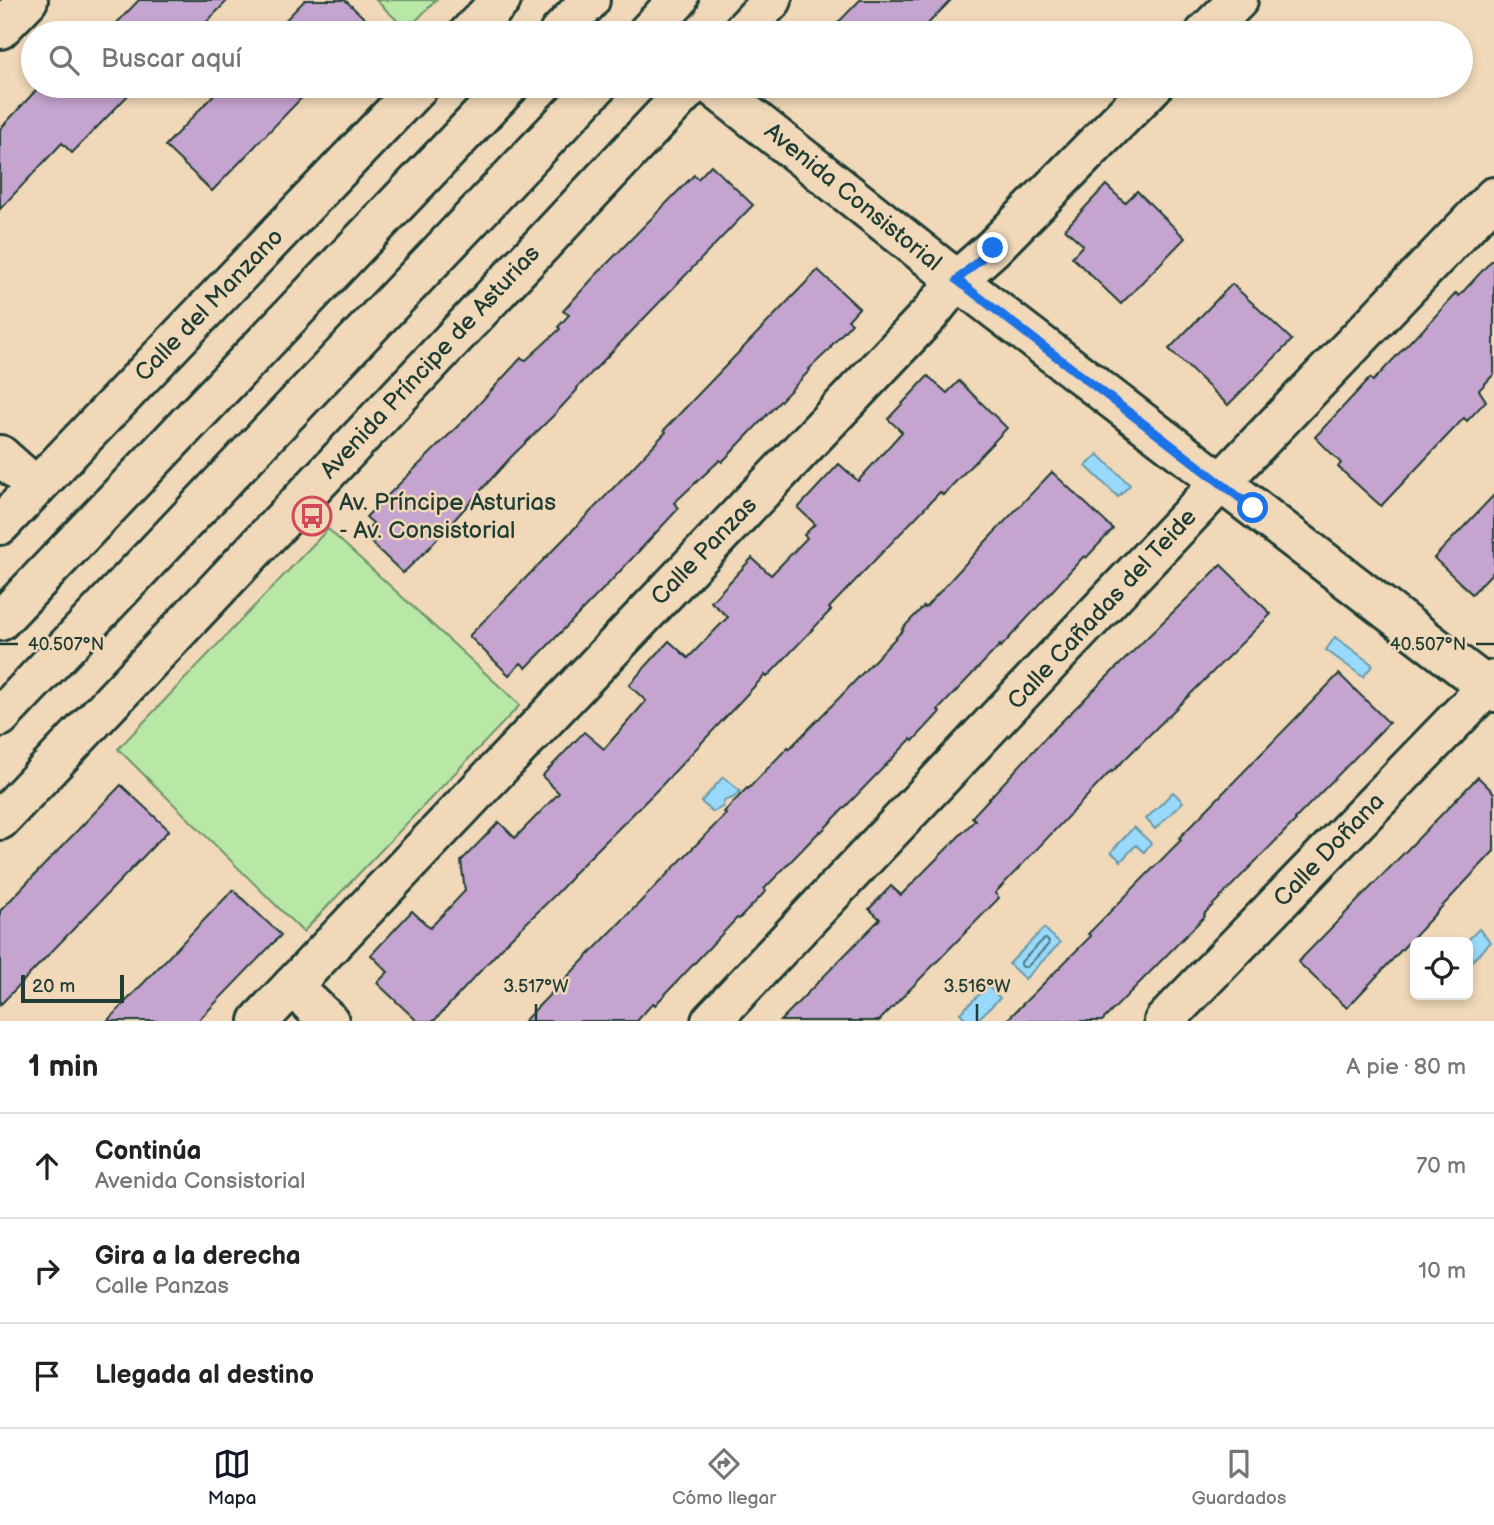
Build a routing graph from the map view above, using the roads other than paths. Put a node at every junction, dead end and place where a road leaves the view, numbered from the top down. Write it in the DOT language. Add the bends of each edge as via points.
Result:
graph roads {
  1 [pos="500,0"];
  2 [pos="590,0"];
  3 [pos="678,0"];
  4 [pos="772,0"];
  5 [pos="1238,0"];
  6 [pos="480,21"];
  7 [pos="570,21"];
  8 [pos="658,21"];
  9 [pos="752,21"];
  10 [pos="1217,21"];
  11 [pos="408,98"];
  12 [pos="498,98"];
  13 [pos="586,98"];
  14 [pos="680,98"];
  15 [pos="727,98"];
  16 [pos="1141,98"];
  17 [pos="1494,197"];
  18 [pos="957,280"];
  19 [pos="0,455"];
  20 [pos="1221,482"];
  21 [pos="36,487"];
  22 [pos="0,524"];
  23 [pos="0,621"];
  24 [pos="1492,686"];
  25 [pos="0,717"];
  26 [pos="56,760"];
  27 [pos="0,803"];
  28 [pos="0,820"];
  29 [pos="292,986"];
  30 [pos="259,1021"];
  31 [pos="329,1021"];
  32 [pos="711,1021"];
  33 [pos="1164,1021"];
  1 -- 6 [label="street"];
  2 -- 7 [label="street"];
  3 -- 8 [label="street"];
  4 -- 9 [label="street"];
  5 -- 10 [label="street"];
  11 -- 21 [label="street, Calle del Manzano"];
  12 -- 23 [label="street"];
  13 -- 25 [label="street"];
  14 -- 26 [label="street, Avenida Príncipe de Asturias"];
  15 -- 18 [label="street, Avenida Consistorial"];
  16 -- 18 [label="street, Calle Panzas"];
  17 -- 20 [label="street, Calle Cañadas del Teide"];
  18 -- 20 [label="street, Avenida Consistorial"];
  18 -- 29 [label="street, Calle Panzas" via="929,315"];
  19 -- 21 [label="street"];
  20 -- 24 [label="street, Avenida Consistorial"];
  20 -- 32 [label="street, Calle Cañadas del Teide"];
  21 -- 22 [label="street, Calle del Manzano"];
  24 -- 33 [label="street, Calle Doñana"];
  26 -- 27 [label="street, Avenida Príncipe de Asturias"];
  26 -- 28 [label="street, Avenida Príncipe de Asturias"];
  29 -- 30 [label="street, Calle Panzas"];
  29 -- 31 [label="street"];
}
